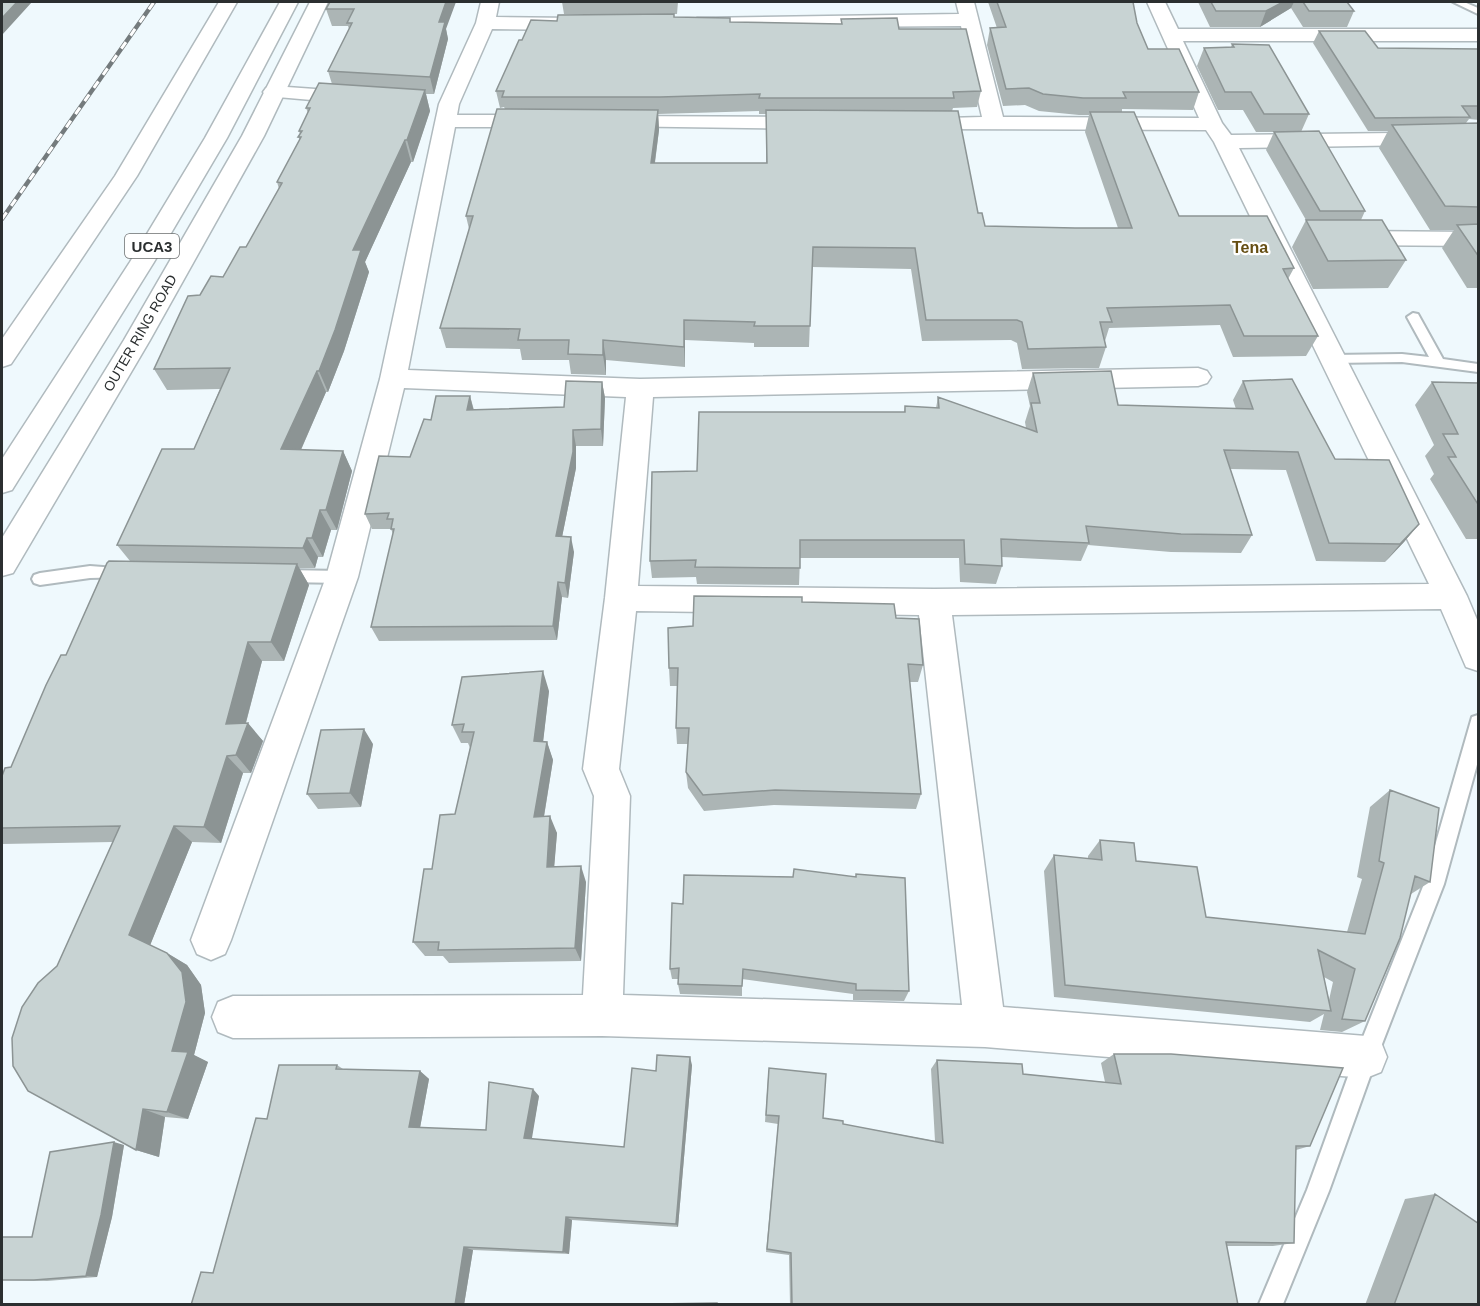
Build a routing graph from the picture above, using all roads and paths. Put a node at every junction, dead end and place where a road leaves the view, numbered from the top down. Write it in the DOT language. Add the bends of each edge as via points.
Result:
graph roads {
  1 [pos="228,2"];
  2 [pos="289,2"];
  3 [pos="318,2"];
  4 [pos="1156,2"];
  5 [pos="1457,2"];
  6 [pos="967,11"];
  7 [pos="1479,11"];
  8 [pos="487,12"];
  9 [pos="1355,18"];
  10 [pos="588,23"];
  11 [pos="682,23"];
  12 [pos="1172,35"];
  13 [pos="1366,35"];
  14 [pos="1479,35"];
  15 [pos="273,92"];
  16 [pos="379,99"];
  17 [pos="440,109"];
  18 [pos="564,121"];
  19 [pos="588,122"];
  20 [pos="827,123"];
  21 [pos="898,123"];
  22 [pos="994,123"];
  23 [pos="1219,133"];
  24 [pos="1479,138"];
  25 [pos="1329,238"];
  26 [pos="1479,239"];
  27 [pos="1413,317"];
  28 [pos="2,358"];
  29 [pos="1332,359"];
  30 [pos="1439,363"];
  31 [pos="1479,368"];
  32 [pos="1198,377"];
  33 [pos="393,379"];
  34 [pos="639,388"];
  35 [pos="2,482"];
  36 [pos="2,564"];
  37 [pos="136,573"];
  38 [pos="273,575"];
  39 [pos="342,577"];
  40 [pos="40,579"];
  41 [pos="1451,596"];
  42 [pos="621,598"];
  43 [pos="934,602"];
  44 [pos="1479,657"];
  45 [pos="1479,722"];
  46 [pos="211,940"];
  47 [pos="602,1015"];
  48 [pos="233,1017"];
  49 [pos="985,1026"];
  50 [pos="1366,1057"];
  51 [pos="1271,1305"];
  1 -- 28 [label="street" via="126,176"];
  2 -- 35 [label="street, UCA3" via="216,138 142,262"];
  3 -- 15 [label="street, OUTER RING ROAD / UCA3"];
  4 -- 12 [label="street"];
  5 -- 7 [label="lane"];
  6 -- 11 [label="street"];
  6 -- 22 [label="street"];
  8 -- 10 [label="street"];
  8 -- 17 [label="street"];
  9 -- 13 [label="street"];
  12 -- 13 [label="street"];
  12 -- 23 [label="street"];
  13 -- 14 [label="street"];
  15 -- 16 [label="street"];
  15 -- 36 [label="street, OUTER RING ROAD / UCA3" via="253,136 137,340"];
  17 -- 18 [label="street"];
  17 -- 33 [label="street"];
  19 -- 20 [label="street"];
  21 -- 22 [label="street"];
  22 -- 23 [label="street"];
  23 -- 24 [label="street"];
  23 -- 29 [label="street" via="1284,238"];
  25 -- 26 [label="street"];
  27 -- 30 [label="lane"];
  29 -- 30 [label="lane" via="1402,358"];
  29 -- 41 [label="street"];
  30 -- 31 [label="lane"];
  32 -- 34 [label="street"];
  33 -- 34 [label="street"];
  33 -- 39 [label="street"];
  34 -- 42 [label="street"];
  37 -- 40 [label="lane" via="90,572"];
  38 -- 39 [label="lane"];
  39 -- 46 [label="street"];
  41 -- 43 [label="street"];
  41 -- 44 [label="street"];
  42 -- 43 [label="street"];
  42 -- 47 [label="street" via="602,769 612,796"];
  43 -- 49 [label="street"];
  45 -- 50 [label="lane" via="1434,884"];
  47 -- 48 [label="street"];
  47 -- 49 [label="street"];
  49 -- 50 [label="street"];
  50 -- 51 [label="lane" via="1318,1191"];
}
